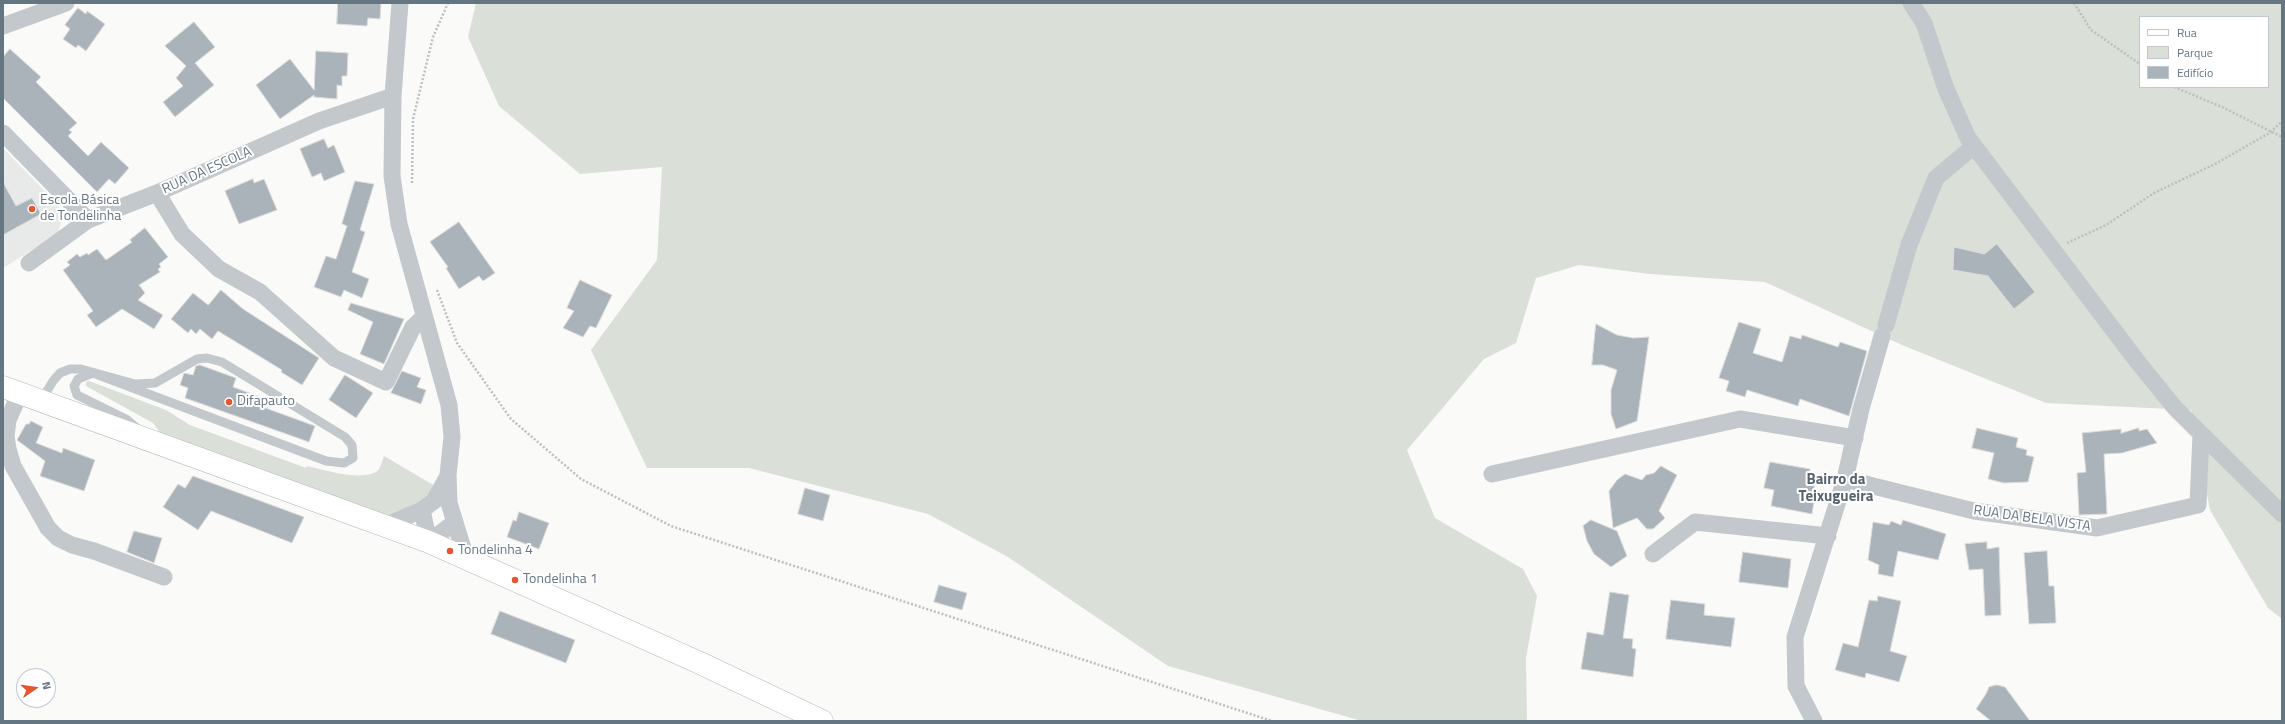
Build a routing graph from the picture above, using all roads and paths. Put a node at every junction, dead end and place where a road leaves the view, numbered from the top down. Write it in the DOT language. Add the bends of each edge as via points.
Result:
graph roads {
  1 [pos="66,3"];
  2 [pos="400,3"];
  3 [pos="448,3"];
  4 [pos="1911,3"];
  5 [pos="2074,3"];
  6 [pos="3,26"];
  7 [pos="2139,63"];
  8 [pos="2176,88"];
  9 [pos="393,96"];
  10 [pos="2282,121"];
  11 [pos="2270,132"];
  12 [pos="3,133"];
  13 [pos="2282,138"];
  14 [pos="1974,146"];
  15 [pos="412,186"];
  16 [pos="157,193"];
  17 [pos="88,220"];
  18 [pos="2052,250"];
  19 [pos="29,263"];
  20 [pos="435,285"];
  21 [pos="424,318"];
  22 [pos="93,374"];
  23 [pos="12,390"];
  24 [pos="41,401"];
  25 [pos="2201,434"];
  26 [pos="1855,438"];
  27 [pos="157,443"];
  28 [pos="1492,474"];
  29 [pos="448,475"];
  30 [pos="1845,480"];
  31 [pos="422,510"];
  32 [pos="2282,514"];
  33 [pos="454,522"];
  34 [pos="384,526"];
  35 [pos="1828,536"];
  36 [pos="429,542"];
  37 [pos="1653,554"];
  38 [pos="466,558"];
  39 [pos="164,577"];
  40 [pos="822,721"];
  41 [pos="1272,721"];
  42 [pos="1814,721"];
  1 -- 6 [label="street"];
  2 -- 9 [label="street"];
  3 -- 15 [label="path" via="433,37 413,119"];
  4 -- 14 [label="street" via="1924,23 1946,88"];
  5 -- 7 [label="path" via="2091,30"];
  8 -- 11 [label="path" via="2222,107"];
  9 -- 16 [label="street, RUA DA ESCOLA" via="319,121"];
  9 -- 21 [label="street" via="392,176 398,218"];
  10 -- 11 [label="path"];
  11 -- 13 [label="path"];
  11 -- 18 [label="path" via="2217,163 2154,193 2106,225"];
  12 -- 17 [label="street"];
  14 -- 18 [label="street"];
  14 -- 26 [label="street" via="1936,178 1909,245 1861,409"];
  16 -- 17 [label="street, RUA DA ESCOLA"];
  16 -- 21 [label="street" via="182,234 219,269 260,292 334,358 386,382 413,327"];
  17 -- 19 [label="street, RUA DA ESCOLA"];
  18 -- 25 [label="street" via="2175,408"];
  20 -- 41 [label="path" via="457,343 511,419 580,479 678,528"];
  21 -- 29 [label="street" via="449,405 452,437"];
  22 -- 22 [label="lane" via="326,461 344,463 353,458 352,445 345,437 222,362 208,358 197,359 155,383 136,384"];
  22 -- 24 [label="lane" via="81,369 70,369 60,374"];
  22 -- 27 [label="lane" via="78,379 74,386 77,395 126,419"];
  23 -- 24 [label="main road"];
  23 -- 39 [label="street" via="6,436 8,449 13,466 48,528 58,538 72,545"];
  24 -- 27 [label="main road"];
  25 -- 30 [label="street, RUA DA BELA VISTA" via="2198,505 2097,528 1974,511"];
  25 -- 32 [label="street"];
  26 -- 28 [label="street" via="1740,419"];
  26 -- 30 [label="street"];
  27 -- 34 [label="main road"];
  29 -- 31 [label="street" via="434,501"];
  29 -- 33 [label="street" via="449,503"];
  30 -- 35 [label="street"];
  31 -- 34 [label="street"];
  31 -- 36 [label="street"];
  33 -- 36 [label="street"];
  33 -- 38 [label="street"];
  34 -- 36 [label="main road"];
  35 -- 37 [label="street" via="1695,522"];
  35 -- 42 [label="street" via="1795,638 1796,686"];
  36 -- 38 [label="main road"];
  38 -- 40 [label="main road"];
}
